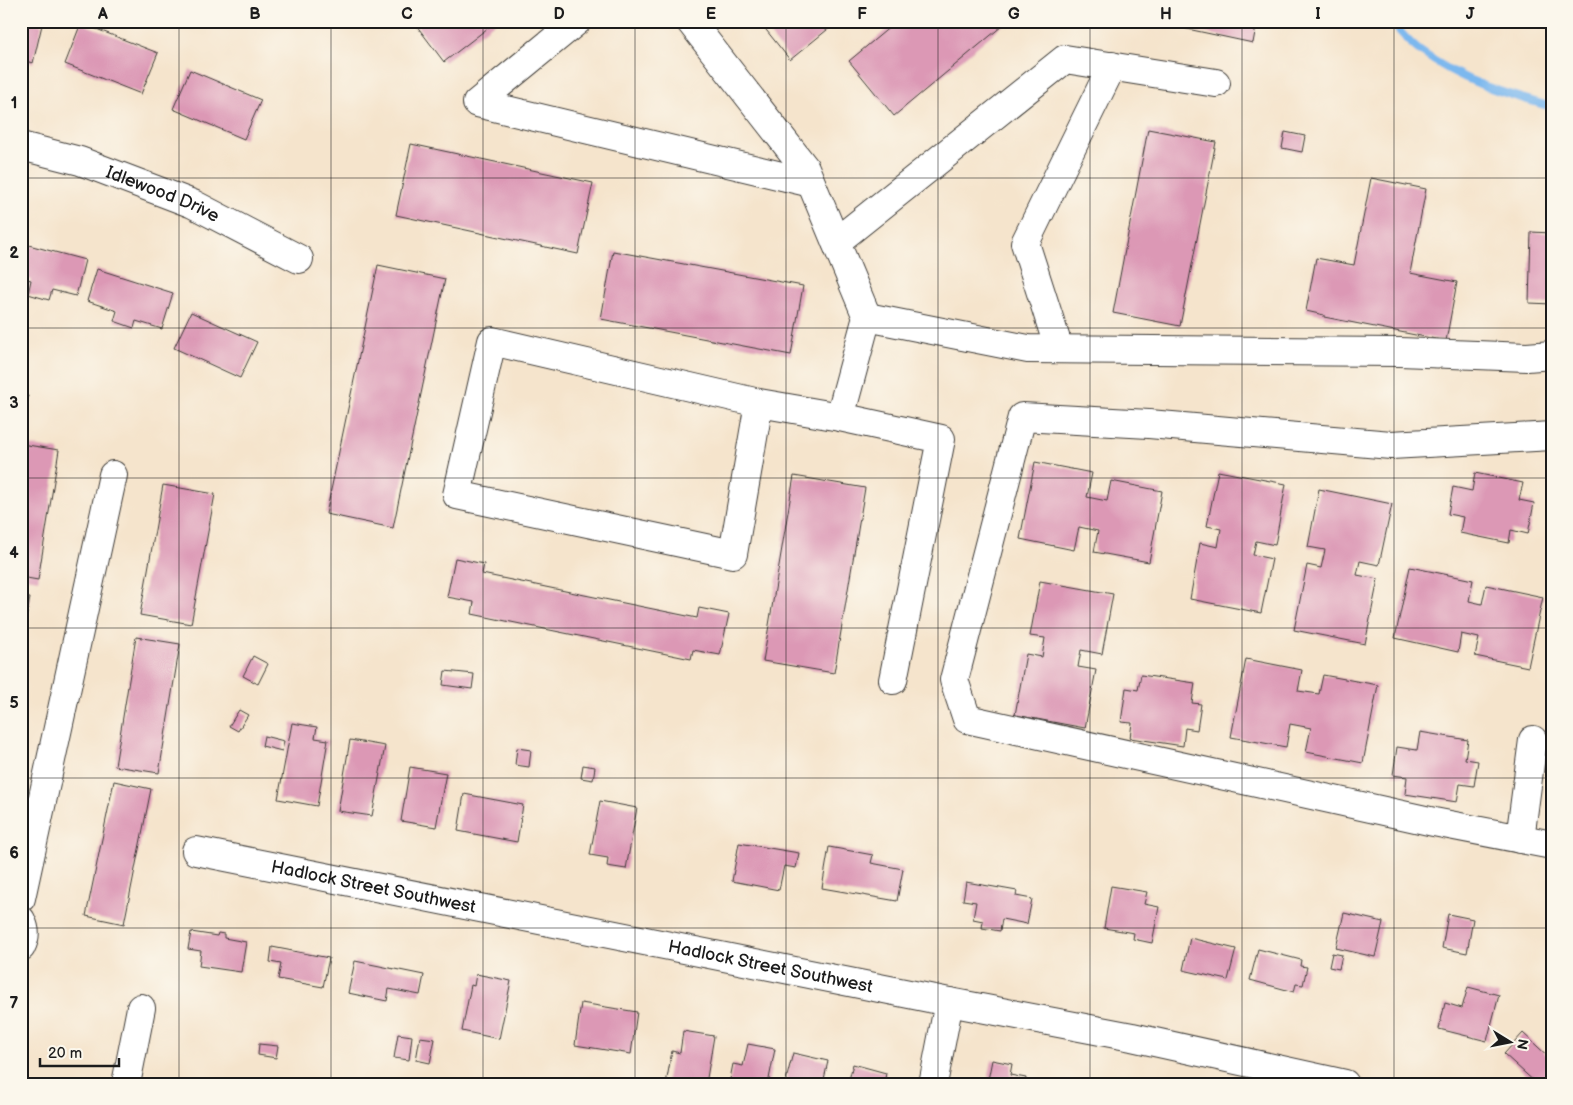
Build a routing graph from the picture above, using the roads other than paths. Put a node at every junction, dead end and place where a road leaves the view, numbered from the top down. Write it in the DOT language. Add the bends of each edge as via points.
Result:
graph roads {
  1 [pos="577,21"];
  2 [pos="690,21"];
  3 [pos="1112,66"];
  4 [pos="1216,83"];
  5 [pos="21,146"];
  6 [pos="811,183"];
  7 [pos="836,242"];
  8 [pos="299,258"];
  9 [pos="867,317"];
  10 [pos="1059,349"];
  11 [pos="1552,355"];
  12 [pos="759,403"];
  13 [pos="840,417"];
  14 [pos="1552,436"];
  15 [pos="113,475"];
  16 [pos="893,680"];
  17 [pos="1533,740"];
  18 [pos="1520,839"];
  19 [pos="1552,845"];
  20 [pos="196,851"];
  21 [pos="21,898"];
  22 [pos="21,920"];
  23 [pos="21,948"];
  24 [pos="949,1002"];
  25 [pos="141,1008"];
  26 [pos="126,1084"];
  27 [pos="933,1084"];
  28 [pos="1346,1084"];
  1 -- 6 [label="street" via="477,103"];
  2 -- 6 [label="street" via="805,168"];
  3 -- 4 [label="street"];
  3 -- 7 [label="street" via="1065,58"];
  3 -- 10 [label="street" via="1025,243"];
  5 -- 8 [label="street, Idlewood Drive" via="80,161 193,204"];
  6 -- 7 [label="street"];
  7 -- 9 [label="street"];
  9 -- 10 [label="street" via="1028,349"];
  9 -- 13 [label="street"];
  10 -- 11 [label="street"];
  12 -- 12 [label="street" via="733,554 457,495 492,341"];
  12 -- 13 [label="street"];
  13 -- 16 [label="street" via="941,439"];
  14 -- 18 [label="street" via="1391,445 1149,424 1022,417 954,680 967,719"];
  15 -- 21 [label="street"];
  17 -- 18 [label="street"];
  18 -- 19 [label="street"];
  20 -- 24 [label="street, Hadlock Street Southwest"];
  22 -- 23 [label="street" via="25,927"];
  24 -- 27 [label="street"];
  24 -- 28 [label="street, Hadlock Street Southwest" via="1132,1036"];
  25 -- 26 [label="street"];
}
